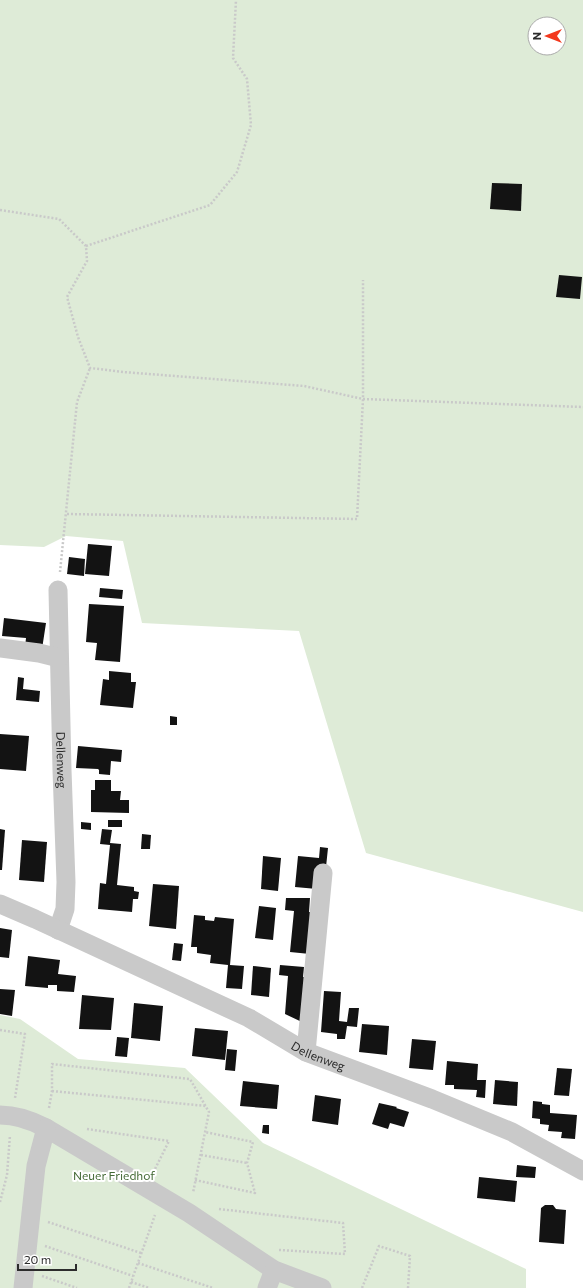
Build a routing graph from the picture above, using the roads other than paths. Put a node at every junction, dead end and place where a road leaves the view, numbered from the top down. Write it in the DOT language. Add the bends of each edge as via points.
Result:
graph roads {
  1 [pos="58,590"];
  2 [pos="0,648"];
  3 [pos="59,658"];
  4 [pos="322,873"];
  5 [pos="0,904"];
  6 [pos="58,930"];
  7 [pos="306,1052"];
  8 [pos="3,1118"];
  9 [pos="46,1128"];
  10 [pos="583,1171"];
  11 [pos="274,1270"];
  12 [pos="24,1279"];
  13 [pos="267,1288"];
  14 [pos="322,1288"];
  1 -- 3 [label="street, Dellenweg"];
  2 -- 3 [label="street"];
  3 -- 6 [label="street, Dellenweg" via="66,882 65,909"];
  4 -- 7 [label="street"];
  5 -- 6 [label="street, Dellenweg"];
  6 -- 7 [label="street, Dellenweg" via="249,1018"];
  7 -- 10 [label="street, Dellenweg" via="512,1132"];
  8 -- 9 [label="street" via="33,1121"];
  9 -- 11 [label="street" via="189,1213"];
  9 -- 12 [label="street" via="36,1166"];
  11 -- 13 [label="street"];
  11 -- 14 [label="street"];
}
